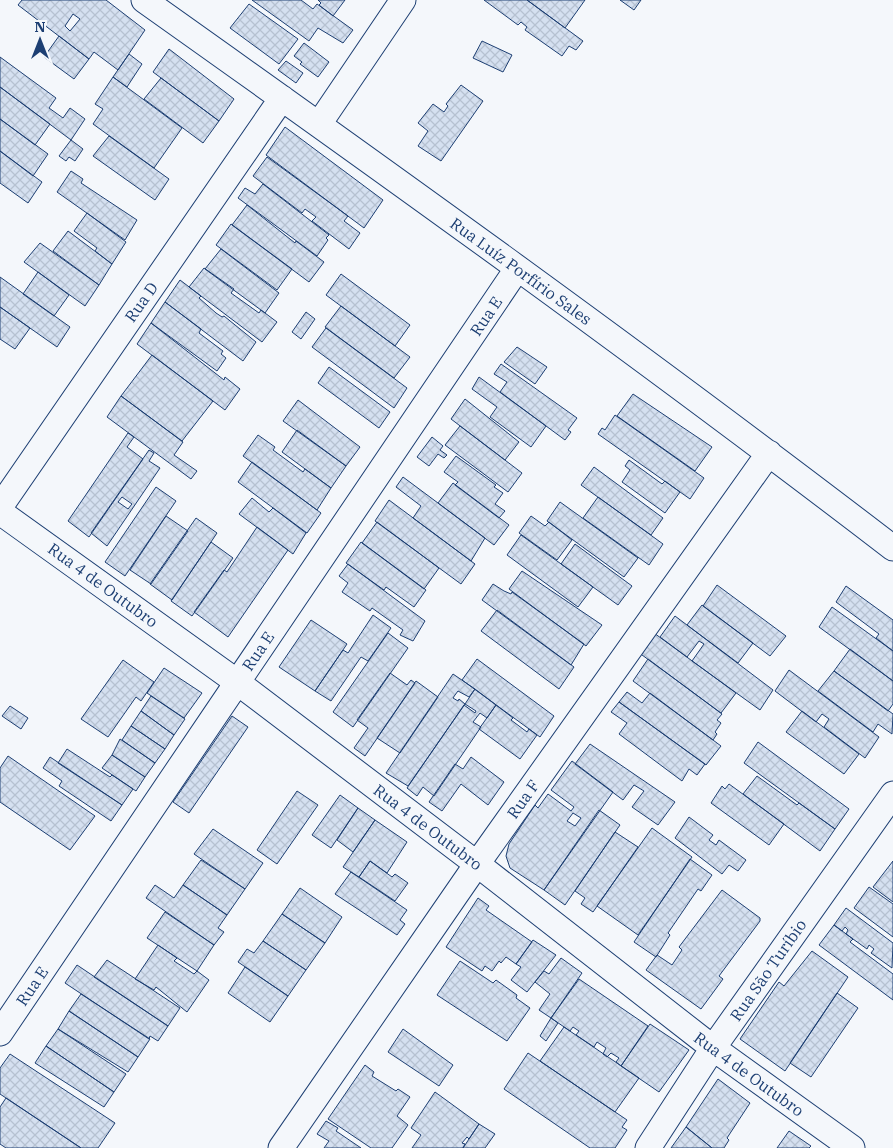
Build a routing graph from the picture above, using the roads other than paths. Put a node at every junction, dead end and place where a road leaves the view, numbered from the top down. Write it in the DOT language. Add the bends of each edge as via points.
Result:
graph roads {
  1 [pos="144,0"];
  2 [pos="403,0"];
  3 [pos="282,98"];
  4 [pos="319,124"];
  5 [pos="518,269"];
  6 [pos="769,453"];
  7 [pos="0,507"];
  8 [pos="0,512"];
  9 [pos="893,548"];
  10 [pos="237,682"];
  11 [pos="893,794"];
  12 [pos="477,864"];
  13 [pos="0,1033"];
  14 [pos="713,1048"];
  15 [pos="281,1148"];
  16 [pos="648,1148"];
  17 [pos="852,1148"];
  1 -- 3 [label="street, Rua Luíz Porfírio Sales"];
  2 -- 4 [label="street"];
  3 -- 4 [label="street, Rua Luíz Porfírio Sales"];
  3 -- 7 [label="street, Rua D"];
  4 -- 5 [label="street, Rua Luíz Porfírio Sales"];
  5 -- 6 [label="street, Rua Luíz Porfírio Sales"];
  5 -- 10 [label="street, Rua E"];
  6 -- 9 [label="street, Rua Luíz Porfírio Sales"];
  6 -- 12 [label="street, Rua F"];
  8 -- 10 [label="street, Rua 4 de Outubro"];
  10 -- 12 [label="street, Rua 4 de Outubro"];
  10 -- 13 [label="street, Rua E"];
  11 -- 14 [label="street, Rua São Turíbio"];
  12 -- 14 [label="street, Rua 4 de Outubro"];
  12 -- 15 [label="street, Rua F"];
  14 -- 16 [label="street, Rua São Turíbio"];
  14 -- 17 [label="street, Rua 4 de Outubro"];
}
